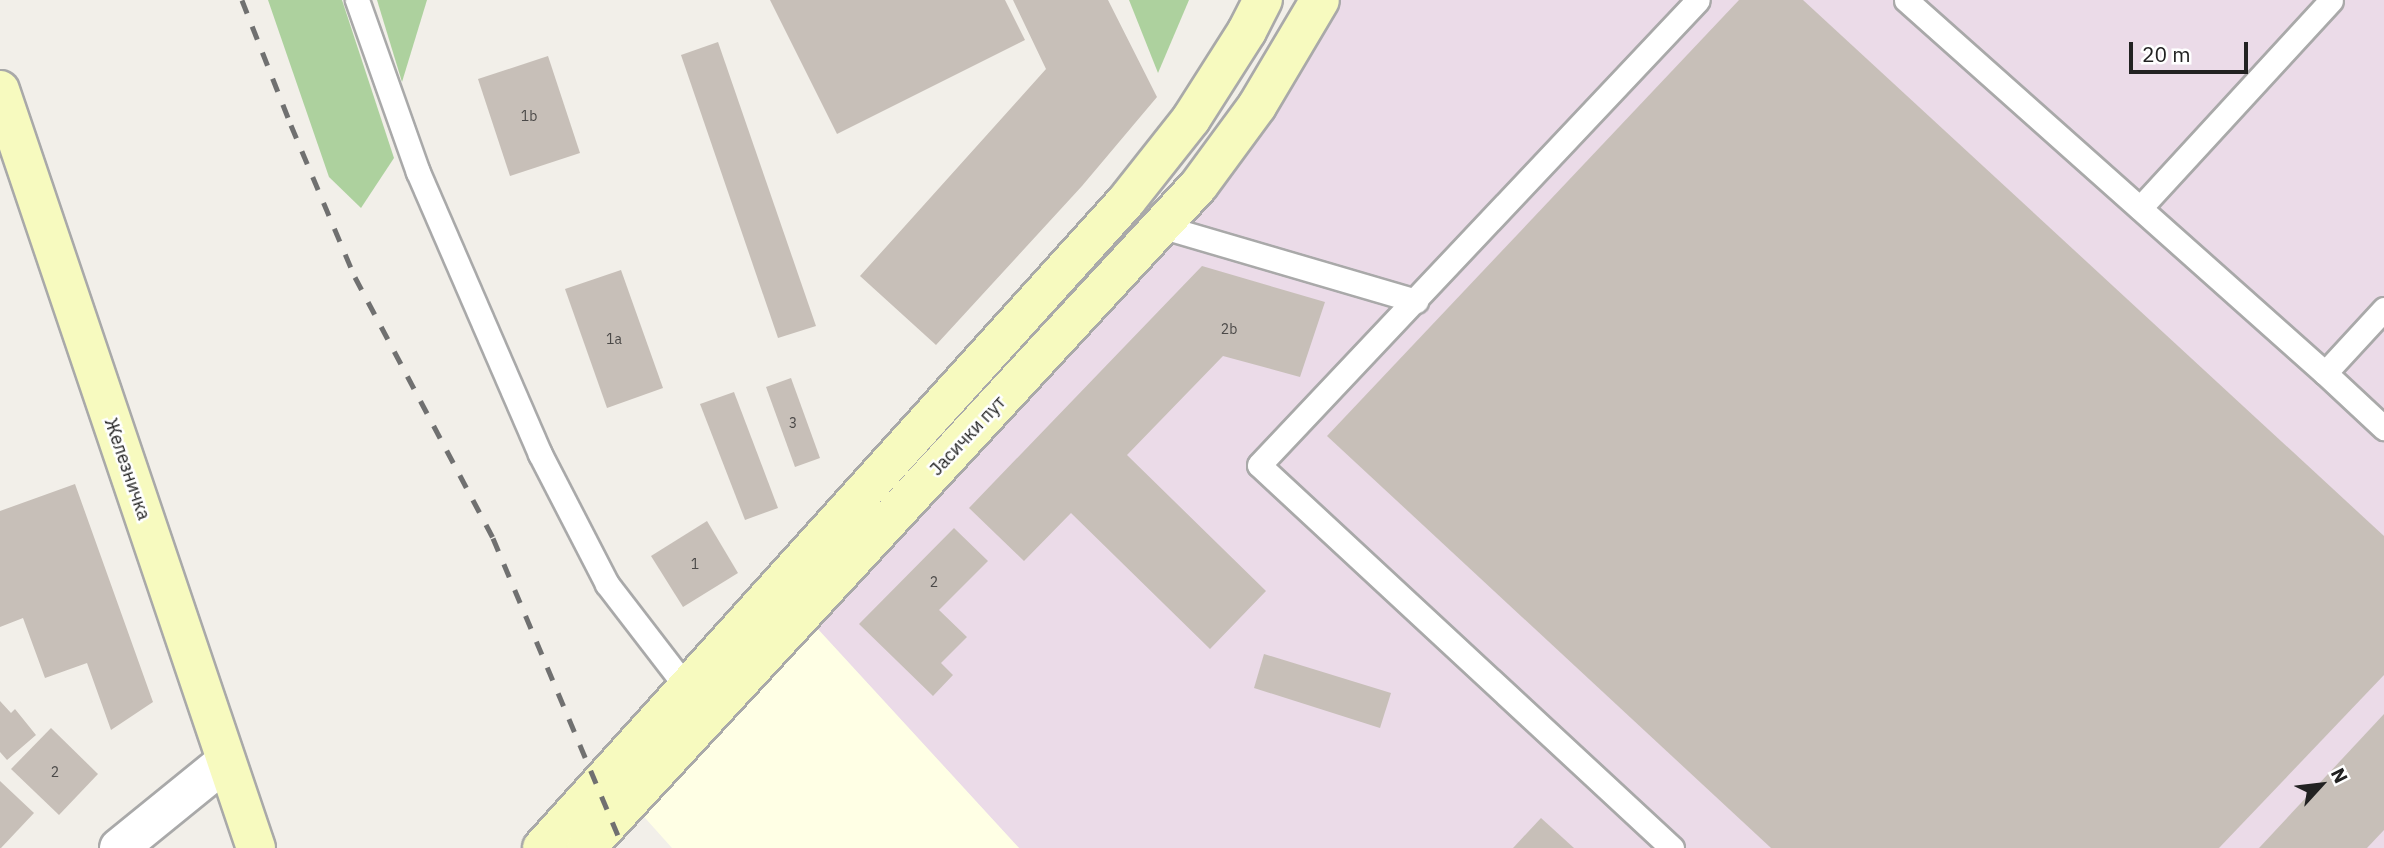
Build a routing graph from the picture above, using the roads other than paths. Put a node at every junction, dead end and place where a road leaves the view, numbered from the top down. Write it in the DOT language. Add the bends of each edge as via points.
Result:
graph roads {
  1 [pos="357,0"];
  2 [pos="1263,0"];
  3 [pos="1320,0"];
  4 [pos="1698,0"];
  5 [pos="1906,0"];
  6 [pos="2331,0"];
  7 [pos="0,90"];
  8 [pos="2140,208"];
  9 [pos="1160,226"];
  10 [pos="1416,301"];
  11 [pos="2384,310"];
  12 [pos="2325,373"];
  13 [pos="2384,428"];
  14 [pos="687,688"];
  15 [pos="225,762"];
  16 [pos="119,848"];
  17 [pos="256,848"];
  18 [pos="542,848"];
  19 [pos="586,848"];
  20 [pos="1672,848"];
  1 -- 14 [label="lane" via="418,172 540,454 607,584"];
  2 -- 14 [label="main road" via="1191,119 1127,200"];
  3 -- 9 [label="main road, Јасички пут" via="1257,106 1199,184"];
  4 -- 10 [label="lane"];
  5 -- 8 [label="lane"];
  6 -- 8 [label="lane"];
  7 -- 15 [label="main road, Железничка"];
  8 -- 12 [label="lane"];
  9 -- 10 [label="lane"];
  9 -- 19 [label="main road, Јасички пут"];
  10 -- 20 [label="lane" via="1259,465"];
  11 -- 12 [label="lane"];
  12 -- 13 [label="lane"];
  14 -- 18 [label="main road"];
  15 -- 16 [label="street"];
  15 -- 17 [label="main road, Железничка"];
}
